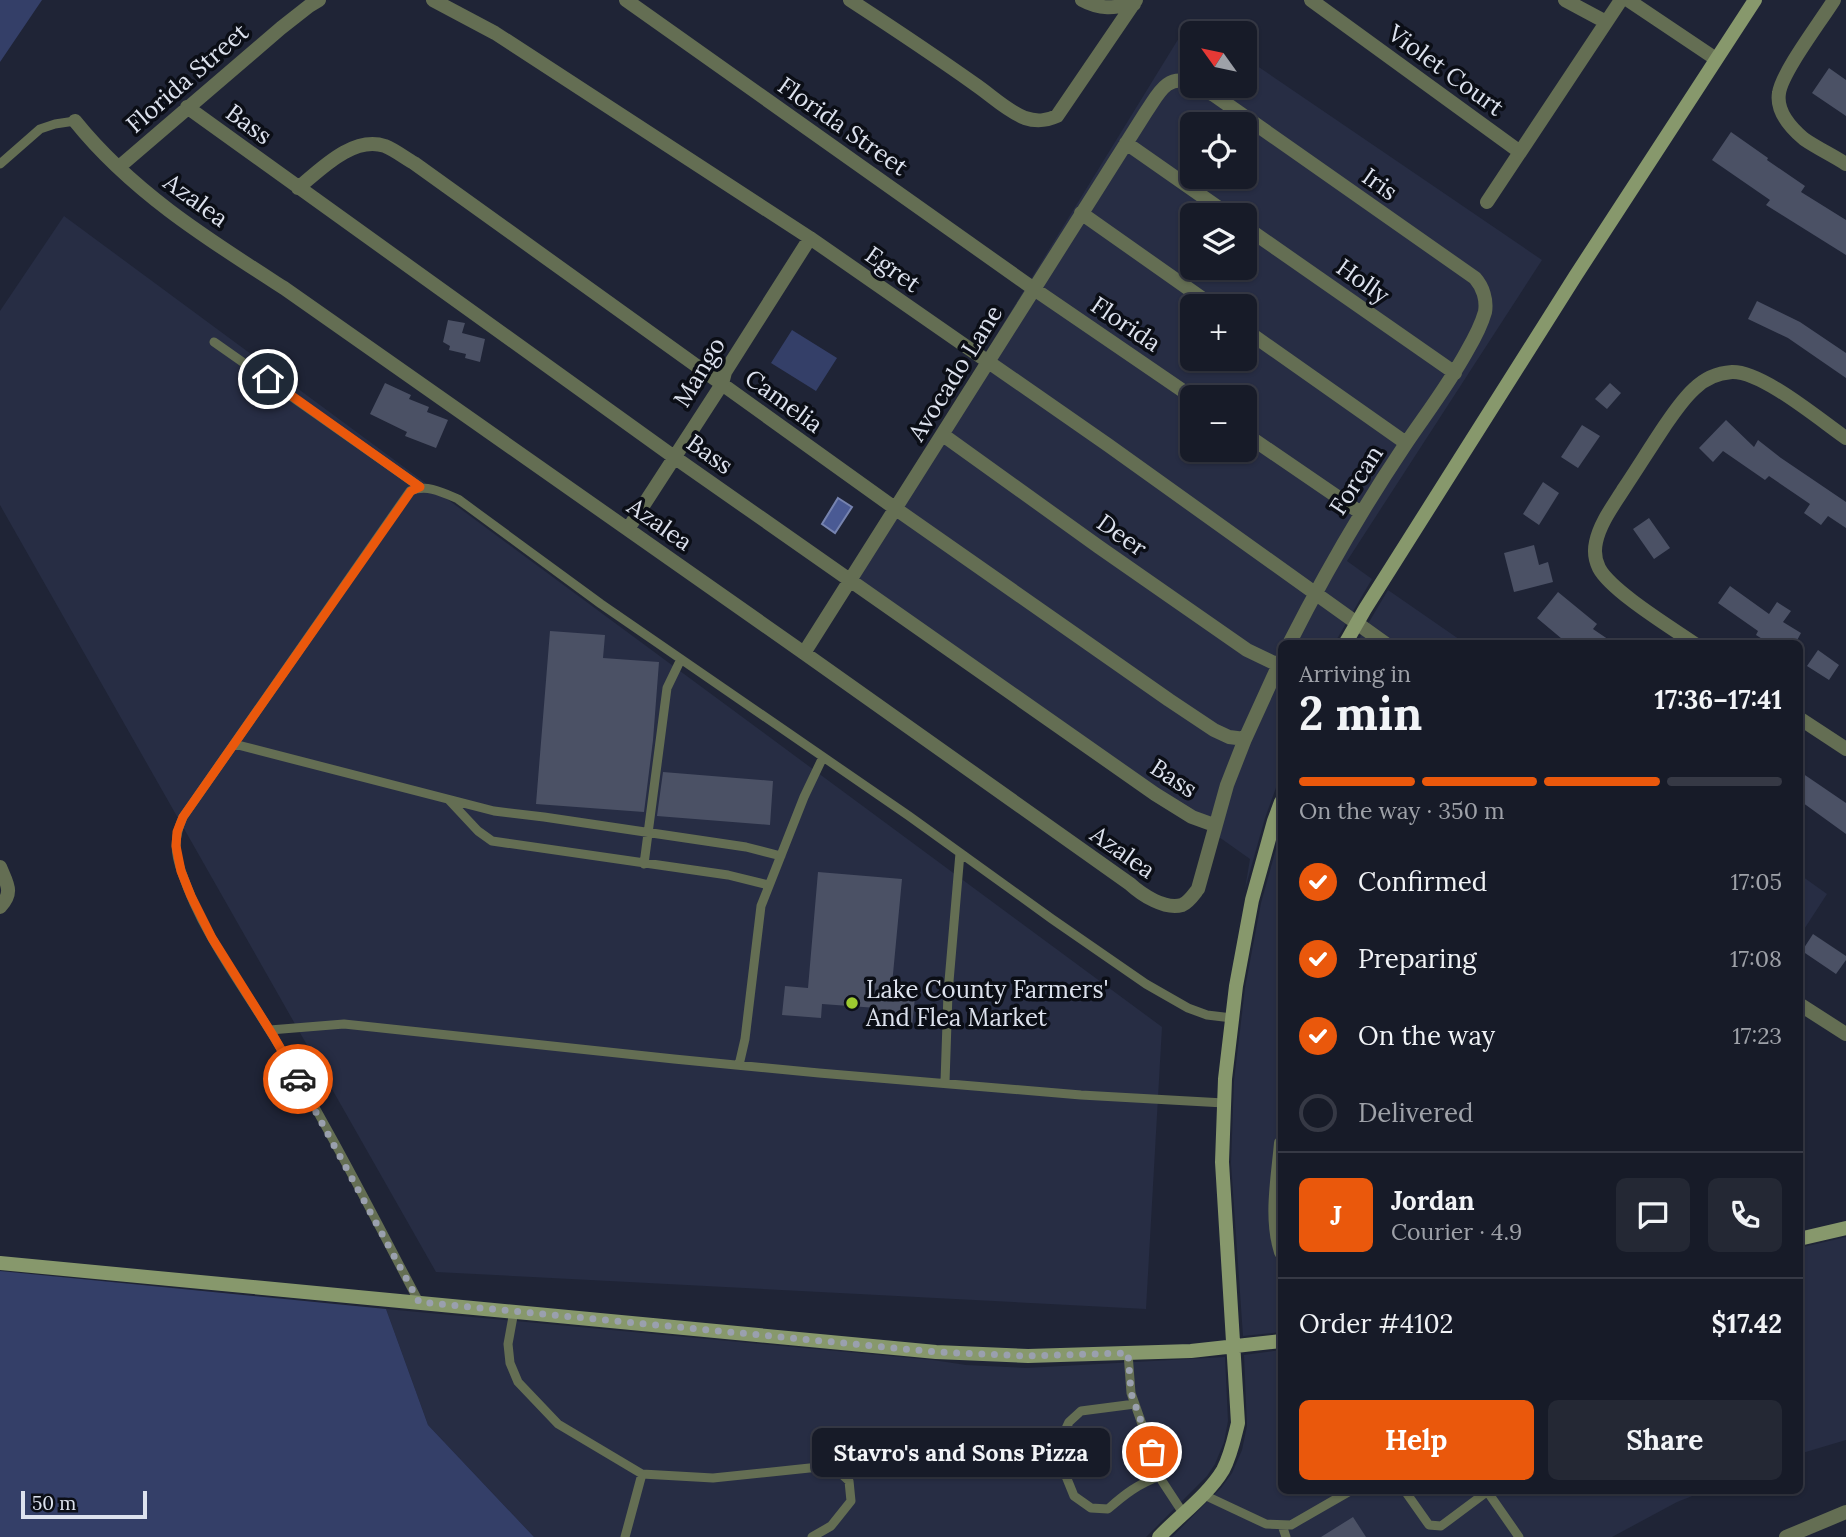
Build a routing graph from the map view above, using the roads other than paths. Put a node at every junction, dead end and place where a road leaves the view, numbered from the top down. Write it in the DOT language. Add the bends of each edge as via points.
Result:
graph roads {
  1 [pos="318,0"];
  2 [pos="433,0"];
  3 [pos="626,0"];
  4 [pos="850,0"];
  5 [pos="1082,0"];
  6 [pos="1311,0"];
  7 [pos="1565,0"];
  8 [pos="1621,0"];
  9 [pos="1628,0"];
  10 [pos="1755,0"];
  11 [pos="1834,0"];
  12 [pos="1135,2"];
  13 [pos="1606,22"];
  14 [pos="1716,59"];
  15 [pos="1180,80"];
  16 [pos="1217,98"];
  17 [pos="187,107"];
  18 [pos="75,121"];
  19 [pos="1126,143"];
  20 [pos="1520,152"];
  21 [pos="0,164"];
  22 [pos="1846,164"];
  23 [pos="119,167"];
  24 [pos="298,188"];
  25 [pos="1487,202"];
  26 [pos="1213,203"];
  27 [pos="1081,213"];
  28 [pos="1257,235"];
  29 [pos="810,238"];
  30 [pos="1034,289"];
  31 [pos="1196,294"];
  32 [pos="1257,338"];
  33 [pos="214,342"];
  34 [pos="1470,346"];
  35 [pos="989,363"];
  36 [pos="1455,373"];
  37 [pos="722,384"];
  38 [pos="1180,389"];
  39 [pos="943,435"];
  40 [pos="1846,438"];
  41 [pos="1257,442"];
  42 [pos="1406,443"];
  43 [pos="674,457"];
  44 [pos="420,487"];
  45 [pos="896,509"];
  46 [pos="1361,513"];
  47 [pos="628,529"];
  48 [pos="850,580"];
  49 [pos="1315,594"];
  50 [pos="1357,623"];
  51 [pos="1291,640"];
  52 [pos="1347,640"];
  53 [pos="1380,640"];
  54 [pos="1689,640"];
  55 [pos="804,653"];
  56 [pos="681,659"];
  57 [pos="1278,661"];
  58 [pos="1278,666"];
  59 [pos="1803,721"];
  60 [pos="1245,739"];
  61 [pos="234,744"];
  62 [pos="1846,748"];
  63 [pos="823,757"];
  64 [pos="448,799"];
  65 [pos="1278,810"];
  66 [pos="1214,825"];
  67 [pos="648,832"];
  68 [pos="960,853"];
  69 [pos="781,856"];
  70 [pos="644,864"];
  71 [pos="0,867"];
  72 [pos="769,885"];
  73 [pos="0,907"];
  74 [pos="1803,1007"];
  75 [pos="1232,1018"];
  76 [pos="270,1030"];
  77 [pos="1846,1034"];
  78 [pos="740,1065"];
  79 [pos="944,1082"];
  80 [pos="1224,1103"];
  81 [pos="1278,1183"];
  82 [pos="1846,1227"];
  83 [pos="1803,1238"];
  84 [pos="1278,1243"];
  85 [pos="0,1262"];
  86 [pos="419,1302"];
  87 [pos="514,1311"];
  88 [pos="1278,1341"];
  89 [pos="1234,1346"];
  90 [pos="1128,1353"];
  91 [pos="1135,1404"];
  92 [pos="642,1474"];
  93 [pos="1160,1476"];
  94 [pos="1202,1494"];
  95 [pos="1345,1494"];
  96 [pos="1407,1494"];
  97 [pos="1484,1494"];
  98 [pos="1490,1494"];
  99 [pos="1846,1512"];
  100 [pos="1183,1513"];
  101 [pos="1282,1525"];
  102 [pos="625,1537"];
  103 [pos="812,1537"];
  104 [pos="1159,1537"];
  105 [pos="1286,1537"];
  106 [pos="1520,1537"];
  107 [pos="1786,1537"];
  1 -- 17 [label="street, Florida Street"];
  2 -- 29 [label="street, Egret" via="495,33"];
  3 -- 30 [label="street, Florida Street"];
  4 -- 12 [label="street" via="1010,110 1037,121 1056,116"];
  5 -- 12 [label="street" via="1101,8"];
  6 -- 20 [label="street, Violet Court"];
  7 -- 13 [label="street"];
  8 -- 13 [label="street"];
  9 -- 14 [label="street"];
  10 -- 14 [label="main road"];
  11 -- 22 [label="street" via="1787,72 1779,102 1783,115 1804,139"];
  13 -- 20 [label="street"];
  14 -- 50 [label="main road"];
  15 -- 19 [label="street, Avocado Lane" via="1165,85"];
  16 -- 34 [label="street, Iris" via="1475,278 1485,296 1485,310"];
  17 -- 23 [label="street, Florida Street"];
  17 -- 24 [label="street, Bass"];
  18 -- 21 [label="lane" via="40,129"];
  18 -- 23 [label="street, Azalea"];
  19 -- 26 [label="street"];
  19 -- 27 [label="street, Avocado Lane"];
  20 -- 25 [label="street"];
  23 -- 47 [label="street, Azalea" via="196,231"];
  24 -- 37 [label="street, Camelia" via="348,150 374,144 386,147"];
  24 -- 43 [label="street, Bass"];
  27 -- 30 [label="street, Avocado Lane"];
  27 -- 31 [label="street"];
  28 -- 36 [label="street, Holly"];
  29 -- 35 [label="street, Egret"];
  29 -- 37 [label="street, Mango" via="725,372"];
  30 -- 35 [label="street, Avocado Lane"];
  30 -- 38 [label="street, Florida"];
  32 -- 42 [label="street"];
  33 -- 44 [label="lane"];
  34 -- 36 [label="street, Forcan"];
  35 -- 39 [label="street, Avocado Lane"];
  35 -- 49 [label="street, Egret"];
  36 -- 42 [label="street, Forcan"];
  37 -- 43 [label="street, Mango"];
  37 -- 45 [label="street, Camelia"];
  39 -- 45 [label="street, Avocado Lane"];
  39 -- 57 [label="street, Deer" via="1247,650"];
  40 -- 54 [label="street" via="1750,374 1720,373 1694,388 1678,408 1602,524 1595,553 1607,579"];
  41 -- 46 [label="street"];
  42 -- 46 [label="street, Forcan"];
  43 -- 47 [label="street, Mango"];
  43 -- 48 [label="street, Bass"];
  44 -- 56 [label="lane" via="458,499"];
  44 -- 61 [label="lane" via="411,491"];
  45 -- 48 [label="street, Avocado Lane"];
  45 -- 60 [label="street, Camelia" via="1192,715 1229,737"];
  46 -- 49 [label="street, Forcan"];
  47 -- 55 [label="street, Azalea"];
  48 -- 55 [label="street, Avocado Lane"];
  48 -- 66 [label="street, Bass" via="1155,794"];
  49 -- 50 [label="street, Egret"];
  49 -- 51 [label="street, Forcan"];
  50 -- 52 [label="main road"];
  50 -- 53 [label="street, Egret"];
  55 -- 66 [label="street, Azalea" via="1153,900 1182,905 1198,889"];
  56 -- 63 [label="lane"];
  56 -- 67 [label="lane" via="667,688"];
  58 -- 60 [label="street"];
  59 -- 62 [label="street"];
  60 -- 66 [label="street"];
  61 -- 64 [label="lane"];
  61 -- 76 [label="lane" via="183,817 176,846 181,871 212,938"];
  63 -- 68 [label="lane"];
  63 -- 69 [label="lane"];
  64 -- 67 [label="lane" via="494,811"];
  64 -- 70 [label="lane" via="492,841"];
  65 -- 75 [label="main road" via="1252,900"];
  67 -- 69 [label="lane"];
  67 -- 70 [label="lane"];
  68 -- 75 [label="lane" via="1146,984 1188,1008"];
  68 -- 79 [label="lane"];
  69 -- 72 [label="lane"];
  70 -- 72 [label="lane"];
  71 -- 73 [label="street" via="9,889"];
  72 -- 78 [label="lane" via="761,906"];
  74 -- 77 [label="street"];
  75 -- 80 [label="main road"];
  76 -- 78 [label="lane" via="344,1024"];
  76 -- 86 [label="lane"];
  78 -- 79 [label="lane"];
  79 -- 80 [label="lane"];
  80 -- 89 [label="main road" via="1222,1162"];
  81 -- 84 [label="street"];
  82 -- 83 [label="main road"];
  85 -- 86 [label="main road"];
  86 -- 87 [label="main road"];
  87 -- 90 [label="main road" via="936,1352 1028,1356"];
  87 -- 92 [label="lane" via="508,1344 518,1381 558,1424"];
  88 -- 89 [label="main road"];
  89 -- 90 [label="main road"];
  89 -- 94 [label="main road" via="1238,1423 1223,1469"];
  90 -- 91 [label="lane"];
  91 -- 93 [label="lane"];
  91 -- 93 [label="lane" via="1081,1411 1069,1422 1059,1459 1074,1496 1091,1508 1108,1509 1143,1482"];
  92 -- 102 [label="lane"];
  92 -- 103 [label="lane" via="713,1478 836,1469 849,1481 851,1501 831,1526"];
  93 -- 100 [label="lane"];
  94 -- 100 [label="main road"];
  94 -- 101 [label="lane" via="1266,1524"];
  95 -- 101 [label="lane" via="1291,1525"];
  96 -- 97 [label="lane" via="1429,1525 1441,1526"];
  98 -- 106 [label="lane"];
  99 -- 107 [label="street"];
  100 -- 104 [label="main road"];
  101 -- 105 [label="lane"];
}
